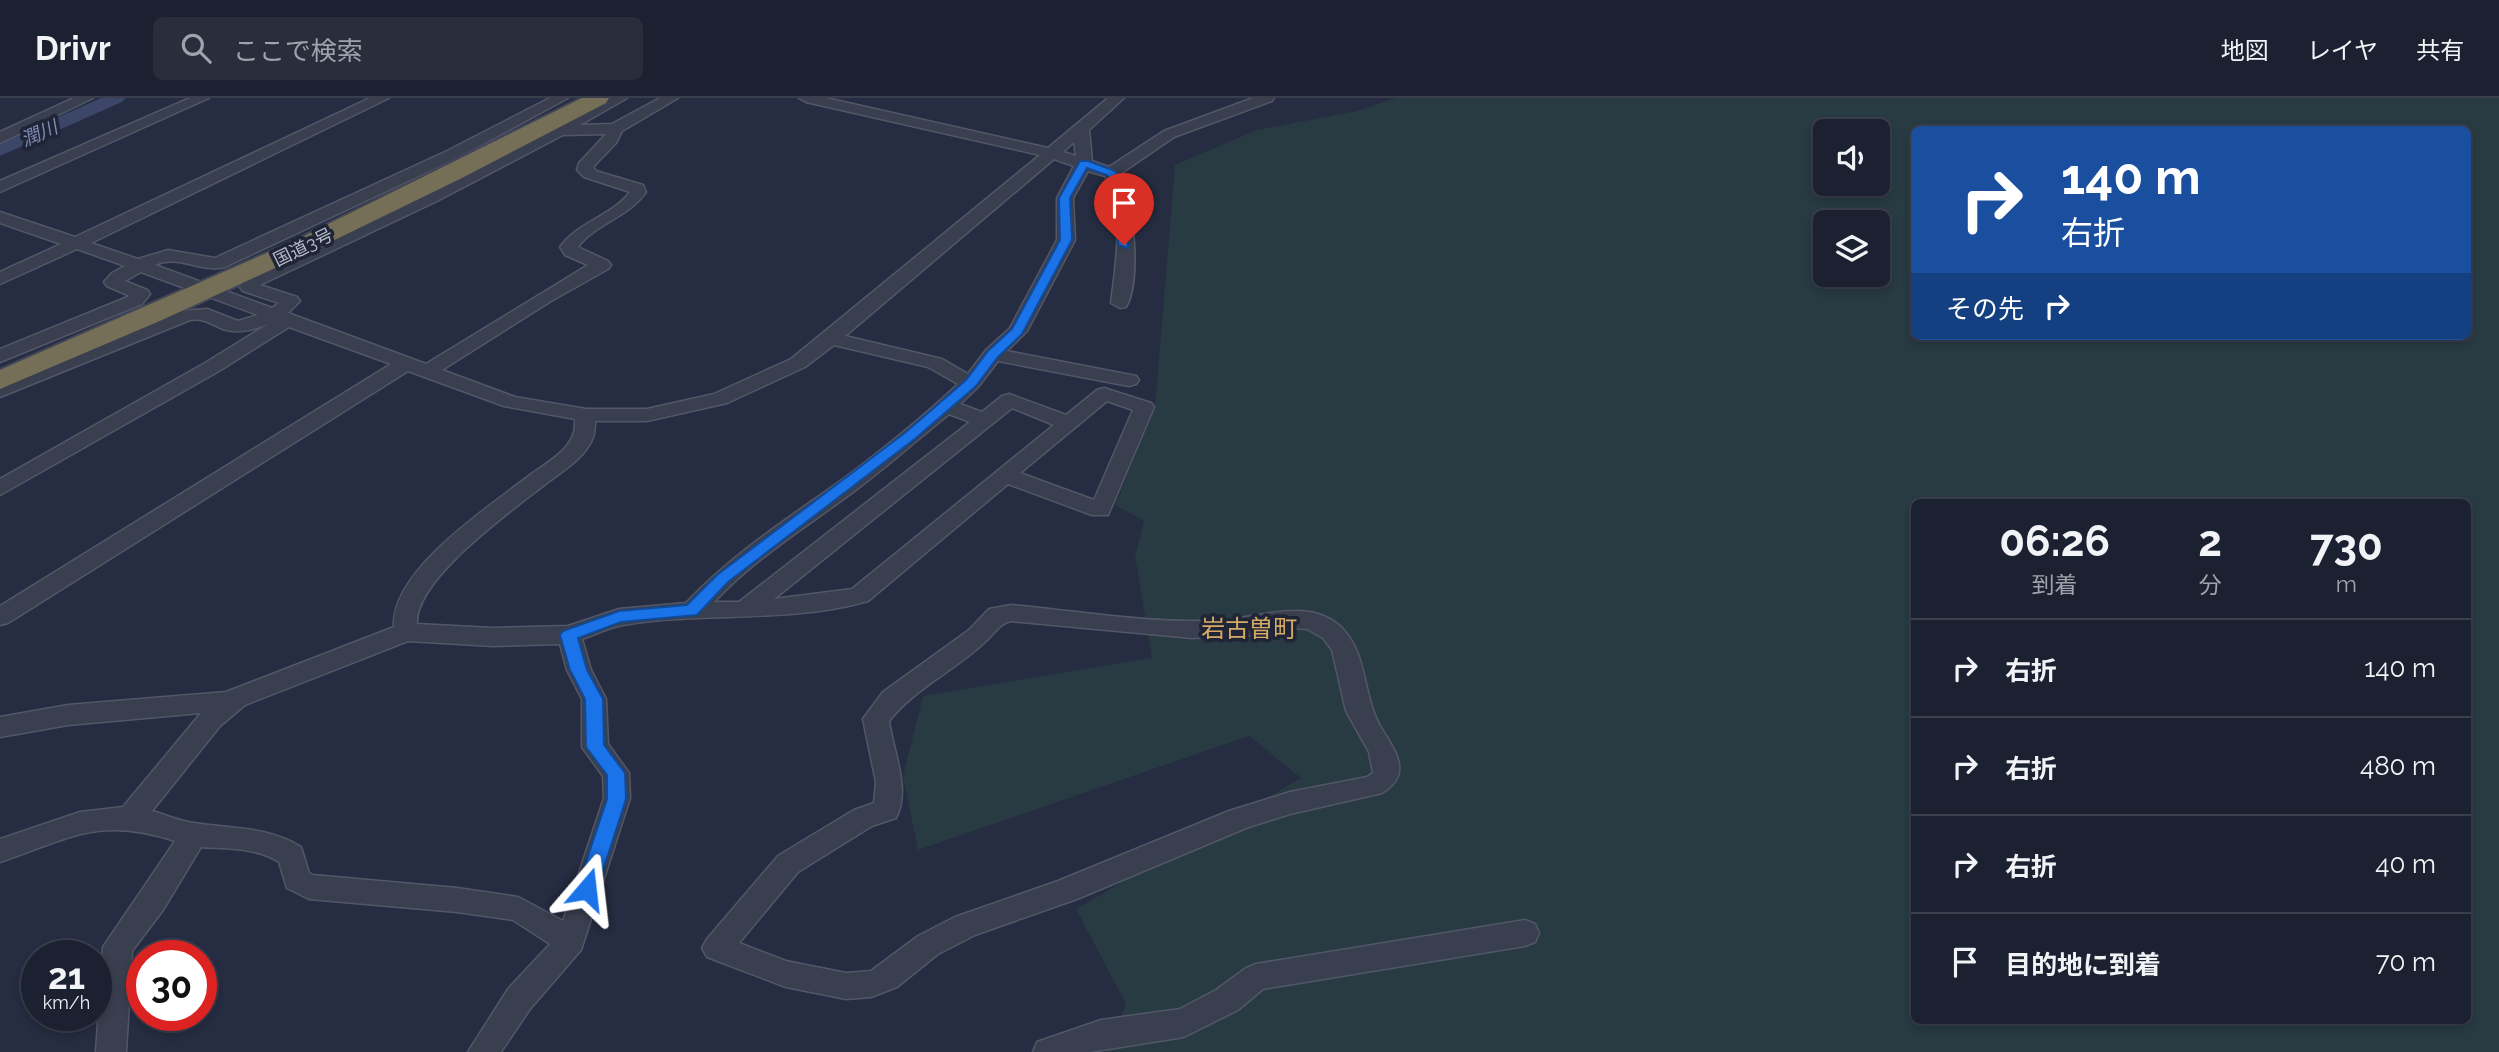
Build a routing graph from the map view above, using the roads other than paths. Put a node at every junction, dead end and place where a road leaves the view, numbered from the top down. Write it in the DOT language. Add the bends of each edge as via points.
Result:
graph roads {
  1 [pos="86,98"];
  2 [pos="202,98"];
  3 [pos="382,98"];
  4 [pos="561,98"];
  5 [pos="581,98"];
  6 [pos="598,98"];
  7 [pos="620,98"];
  8 [pos="646,98"];
  9 [pos="806,98"];
  10 [pos="1117,98"];
  11 [pos="1267,98"];
  12 [pos="667,100"];
  13 [pos="1081,128"];
  14 [pos="615,129"];
  15 [pos="560,130"];
  16 [pos="0,138"];
  17 [pos="1051,153"];
  18 [pos="1084,163"];
  19 [pos="1111,173"];
  20 [pos="0,187"];
  21 [pos="0,216"];
  22 [pos="76,243"];
  23 [pos="142,266"];
  24 [pos="0,279"];
  25 [pos="203,289"];
  26 [pos="1120,303"];
  27 [pos="281,316"];
  28 [pos="830,338"];
  29 [pos="993,354"];
  30 [pos="0,356"];
  31 [pos="405,364"];
  32 [pos="0,369"];
  33 [pos="426,372"];
  34 [pos="0,380"];
  35 [pos="1129,380"];
  36 [pos="971,383"];
  37 [pos="0,391"];
  38 [pos="946,406"];
  39 [pos="586,415"];
  40 [pos="985,420"];
  41 [pos="1068,423"];
  42 [pos="1007,476"];
  43 [pos="0,488"];
  44 [pos="692,611"];
  45 [pos="744,611"];
  46 [pos="0,617"];
  47 [pos="406,632"];
  48 [pos="569,635"];
  49 [pos="232,701"];
  50 [pos="0,727"];
  51 [pos="131,817"];
  52 [pos="194,835"];
  53 [pos="0,851"];
  54 [pos="1525,933"];
  55 [pos="571,941"];
  56 [pos="871,984"];
  57 [pos="111,1052"];
  58 [pos="483,1052"];
  59 [pos="1048,1052"];
  1 -- 16 [label="street"];
  2 -- 20 [label="street"];
  3 -- 22 [label="street"];
  4 -- 23 [label="street" via="453,154 219,263 203,264 170,255"];
  5 -- 25 [label="highway, 国道3号"];
  6 -- 25 [label="highway, 国道3号" via="443,179"];
  7 -- 15 [label="street"];
  8 -- 12 [label="street"];
  9 -- 17 [label="street"];
  10 -- 13 [label="street"];
  11 -- 19 [label="street" via="1169,134"];
  12 -- 14 [label="street"];
  13 -- 17 [label="street"];
  13 -- 18 [label="street"];
  14 -- 15 [label="street"];
  14 -- 33 [label="street" via="585,170 638,192 573,239 569,247 603,265"];
  15 -- 27 [label="street" via="431,198 253,281 249,287 291,301"];
  17 -- 18 [label="street"];
  17 -- 28 [label="street"];
  18 -- 19 [label="street"];
  18 -- 29 [label="street" via="1065,198 1066,240 1018,331"];
  19 -- 26 [label="street" via="1120,185 1124,229"];
  21 -- 22 [label="street"];
  22 -- 23 [label="street"];
  22 -- 24 [label="street"];
  23 -- 25 [label="street"];
  23 -- 30 [label="street" via="113,282 141,294 136,300"];
  25 -- 27 [label="street"];
  25 -- 32 [label="highway, 国道3号"];
  25 -- 34 [label="highway, 国道3号"];
  27 -- 31 [label="street"];
  27 -- 37 [label="street" via="233,327 207,313 186,315"];
  27 -- 43 [label="street" via="212,368"];
  28 -- 36 [label="street" via="934,363"];
  28 -- 39 [label="street" via="798,363 720,399 647,415"];
  29 -- 35 [label="street"];
  29 -- 36 [label="street"];
  31 -- 33 [label="street"];
  31 -- 46 [label="street"];
  33 -- 39 [label="street" via="511,402"];
  36 -- 38 [label="street"];
  38 -- 40 [label="street"];
  38 -- 44 [label="street" via="850,484 782,531"];
  39 -- 47 [label="street" via="583,438 566,458 448,553 418,586 406,610"];
  40 -- 41 [label="street" via="1009,400"];
  40 -- 45 [label="street"];
  41 -- 42 [label="street"];
  41 -- 42 [label="street" via="1104,394 1143,407 1100,510"];
  42 -- 45 [label="street" via="860,595"];
  44 -- 45 [label="street"];
  44 -- 48 [label="street" via="619,617"];
  47 -- 48 [label="street"];
  47 -- 49 [label="street"];
  48 -- 55 [label="street" via="594,699 595,747 616,773 617,799"];
  49 -- 50 [label="street" via="68,715"];
  49 -- 51 [label="street" via="211,719"];
  51 -- 52 [label="street"];
  51 -- 53 [label="street" via="87,821"];
  52 -- 55 [label="street" via="278,845 291,855 296,880 309,887 518,909"];
  52 -- 57 [label="street" via="118,947"];
  54 -- 59 [label="street" via="1256,977 1227,1000 1184,1023 1101,1034"];
  55 -- 58 [label="street" via="519,999"];
  56 -- 56 [label="street" via="965,926 1067,890 1239,819 1373,786 1386,778 1383,754 1359,712 1345,649 1330,631 1307,618 1197,629 998,615 892,699 876,719 889,782 887,810 863,818 788,864 717,947 786,974 846,986"];
}
